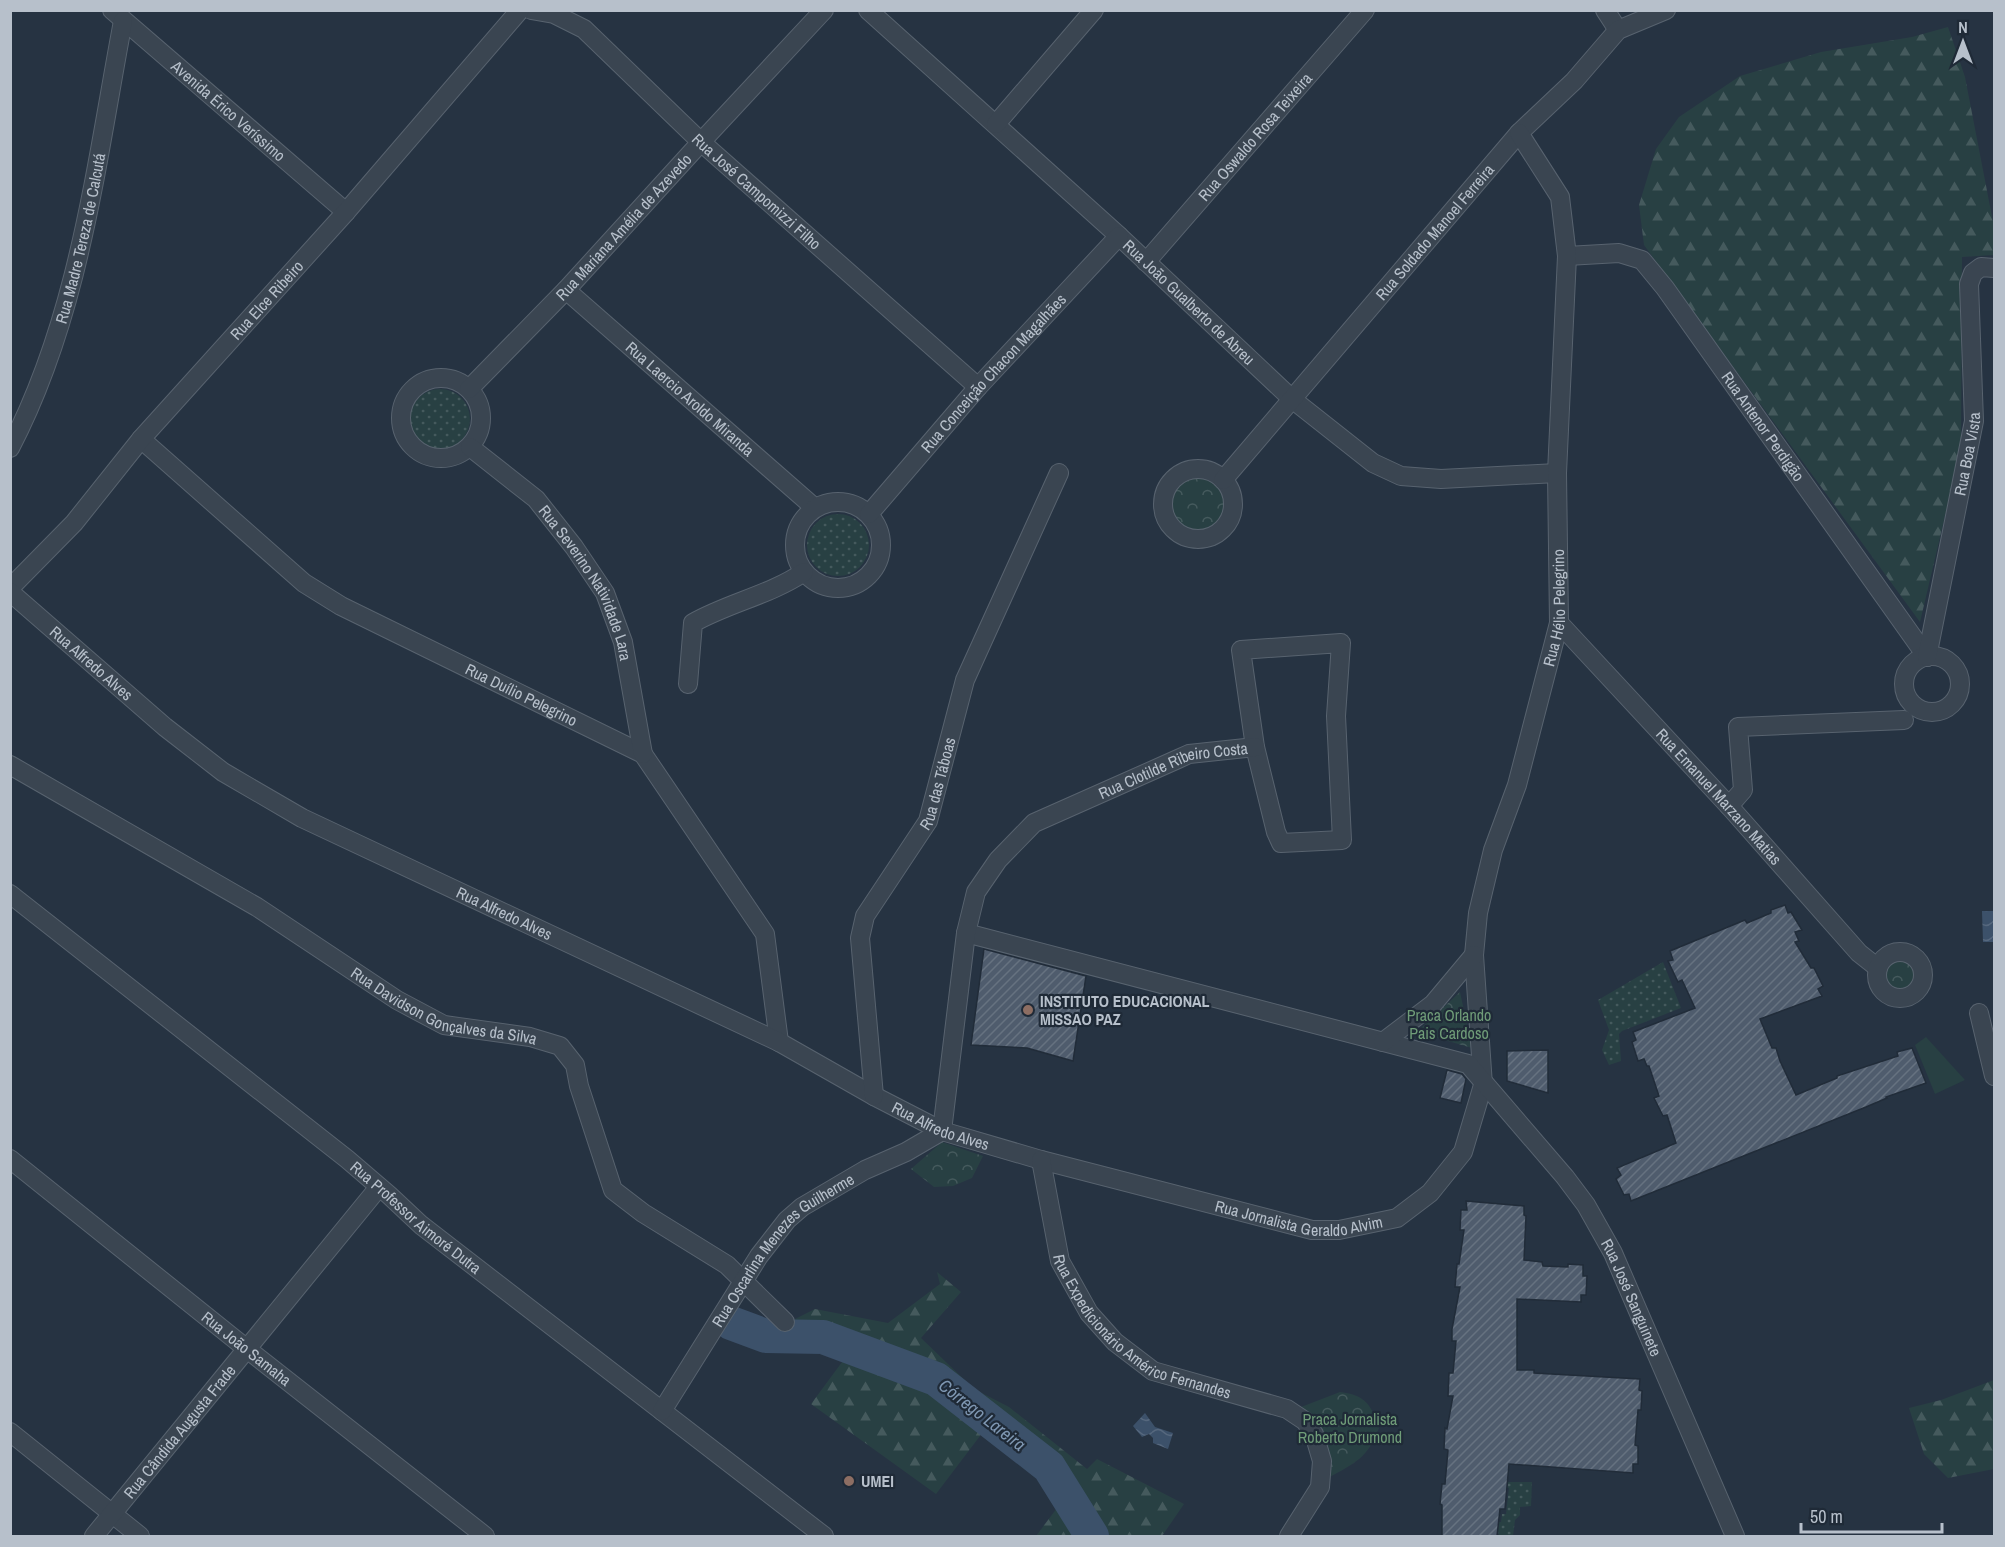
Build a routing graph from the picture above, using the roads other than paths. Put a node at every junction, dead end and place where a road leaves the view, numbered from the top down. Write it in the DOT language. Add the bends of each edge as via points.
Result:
graph roads {
  1 [pos="520,10"];
  2 [pos="531,10"];
  3 [pos="824,10"];
  4 [pos="868,10"];
  5 [pos="1094,10"];
  6 [pos="1365,10"];
  7 [pos="1605,10"];
  8 [pos="1666,10"];
  9 [pos="117,16"];
  10 [pos="1618,30"];
  11 [pos="996,124"];
  12 [pos="1519,133"];
  13 [pos="701,142"];
  14 [pos="346,212"];
  15 [pos="1119,236"];
  16 [pos="1567,256"];
  17 [pos="1146,262"];
  18 [pos="1995,268"];
  19 [pos="567,290"];
  20 [pos="978,387"];
  21 [pos="469,389"];
  22 [pos="1292,399"];
  23 [pos="141,439"];
  24 [pos="470,447"];
  25 [pos="10,448"];
  26 [pos="1059,473"];
  27 [pos="1557,473"];
  28 [pos="1223,480"];
  29 [pos="815,508"];
  30 [pos="869,514"];
  31 [pos="804,572"];
  32 [pos="10,590"];
  33 [pos="1559,623"];
  34 [pos="1927,657"];
  35 [pos="688,684"];
  36 [pos="1904,720"];
  37 [pos="1255,747"];
  38 [pos="643,754"];
  39 [pos="10,765"];
  40 [pos="1729,806"];
  41 [pos="10,894"];
  42 [pos="966,933"];
  43 [pos="1474,955"];
  44 [pos="1878,968"];
  45 [pos="1979,1013"];
  46 [pos="779,1042"];
  47 [pos="1383,1042"];
  48 [pos="1994,1068"];
  49 [pos="1484,1084"];
  50 [pos="874,1096"];
  51 [pos="942,1131"];
  52 [pos="10,1159"];
  53 [pos="1041,1161"];
  54 [pos="379,1186"];
  55 [pos="744,1280"];
  56 [pos="785,1322"];
  57 [pos="247,1349"];
  58 [pos="662,1411"];
  59 [pos="10,1432"];
  60 [pos="112,1514"];
  61 [pos="94,1536"];
  62 [pos="140,1536"];
  63 [pos="485,1536"];
  64 [pos="824,1536"];
  65 [pos="1289,1536"];
  66 [pos="1735,1536"];
  1 -- 14 [label="street, Rua Elce Ribeiro"];
  2 -- 13 [label="street, Rua José Campomizzi Filho" via="554,14 584,29"];
  3 -- 13 [label="street, Rua Mariana Amélia de Azevedo"];
  4 -- 11 [label="street, Rua João Gualberto de Abreu"];
  5 -- 11 [label="street"];
  6 -- 17 [label="street, Rua Oswaldo Rosa Teixeira"];
  7 -- 10 [label="street"];
  8 -- 10 [label="street, Rua Soldado Manoel Ferreira"];
  9 -- 14 [label="street, Avenida Érico Veríssimo"];
  9 -- 25 [label="street, Rua Madre Tereza de Calcutá" via="77,262 53,348"];
  10 -- 12 [label="street, Rua Soldado Manoel Ferreira" via="1574,81"];
  11 -- 15 [label="street, Rua João Gualberto de Abreu"];
  12 -- 16 [label="street, Rua Hélio Pelegrino" via="1560,196"];
  12 -- 22 [label="street, Rua Soldado Manoel Ferreira"];
  13 -- 19 [label="street, Rua Mariana Amélia de Azevedo"];
  13 -- 20 [label="street, Rua José Campomizzi Filho"];
  14 -- 23 [label="street, Rua Elce Ribeiro"];
  15 -- 17 [label="street, Rua João Gualberto de Abreu"];
  15 -- 20 [label="street, Rua Conceição Chacon Magalhães"];
  16 -- 27 [label="street, Rua Hélio Pelegrino"];
  16 -- 34 [label="street, Rua Antenor Perdigão" via="1618,253 1642,260"];
  17 -- 22 [label="street, Rua João Gualberto de Abreu"];
  18 -- 34 [label="street, Rua Boa Vista" via="1982,267 1973,273 1969,284 1974,421"];
  19 -- 21 [label="street, Rua Mariana Amélia de Azevedo"];
  19 -- 29 [label="street, Rua Laercio Aroldo Miranda"];
  20 -- 30 [label="street, Rua Conceição Chacon Magalhães"];
  21 -- 24 [label="street" via="479,405 481,424"];
  21 -- 24 [label="street" via="458,381 430,379 408,394 400,421 407,440 422,454 447,458"];
  22 -- 27 [label="street, Rua João Gualberto de Abreu" via="1373,463 1401,476 1441,479"];
  22 -- 28 [label="street, Rua Soldado Manoel Ferreira"];
  23 -- 32 [label="street, Rua Elce Ribeiro" via="74,523"];
  23 -- 38 [label="street, Rua Duílio Pelegrino" via="304,583 341,606"];
  24 -- 38 [label="street, Rua Severino Natividade Lara" via="537,499 605,592 624,642"];
  26 -- 50 [label="street, Rua das Táboas" via="965,680 928,821 865,916 860,938"];
  27 -- 33 [label="street, Rua Hélio Pelegrino"];
  29 -- 30 [label="street" via="828,502 843,502"];
  29 -- 31 [label="street" via="804,518 794,545"];
  30 -- 31 [label="street" via="882,539 876,567 867,578 842,589 827,588"];
  31 -- 35 [label="street" via="693,623"];
  32 -- 46 [label="street, Rua Alfredo Alves" via="165,728 223,772 302,818"];
  33 -- 40 [label="street, Rua Emanuel Marzano Matias"];
  33 -- 43 [label="street, Rua Hélio Pelegrino" via="1517,785 1493,850 1478,913"];
  36 -- 40 [label="street" via="1738,727 1743,790"];
  37 -- 37 [label="street, Rua Clotilde Ribeiro Costa" via="1281,843 1341,840 1336,717 1341,643 1241,650"];
  37 -- 42 [label="street, Rua Clotilde Ribeiro Costa" via="1190,754 1034,824 998,860 976,892"];
  38 -- 46 [label="street, Rua Duílio Pelegrino" via="765,934"];
  39 -- 55 [label="street, Rua Davidson Gonçalves da Silva" via="257,907 397,999 444,1025 530,1037 560,1046 575,1065 613,1190"];
  40 -- 44 [label="street, Rua Emanuel Marzano Matias" via="1859,953"];
  41 -- 54 [label="street, Rua Professor Aimoré Dutra"];
  42 -- 47 [label="street, Rua José Sanguinete"];
  42 -- 51 [label="street, Rua Clotilde Ribeiro Costa"];
  43 -- 47 [label="street" via="1433,1004"];
  43 -- 49 [label="street, Rua Hélio Pelegrino"];
  45 -- 48 [label="street"];
  46 -- 50 [label="street, Rua Alfredo Alves"];
  47 -- 49 [label="street, Rua José Sanguinete" via="1468,1064"];
  49 -- 53 [label="street, Rua Jornalista Geraldo Alvim" via="1463,1152 1430,1193 1397,1218 1340,1230 1312,1230"];
  49 -- 66 [label="street, Rua José Sanguinete" via="1587,1205 1613,1253"];
  50 -- 51 [label="street, Rua Alfredo Alves"];
  51 -- 53 [label="street, Rua Alfredo Alves"];
  51 -- 55 [label="street, Rua Oscarlina Menezes Guilherme" via="802,1207 786,1220"];
  52 -- 57 [label="street, Rua João Samaha"];
  53 -- 65 [label="street, Rua Expedicionário Américo Fernandes" via="1060,1261 1089,1313 1115,1342 1153,1371 1287,1409 1305,1421 1314,1434 1322,1461 1320,1487"];
  54 -- 57 [label="street, Rua Cândida Augusta Frade"];
  54 -- 58 [label="street, Rua Professor Aimoré Dutra" via="421,1225"];
  55 -- 56 [label="street, Rua Davidson Gonçalves da Silva"];
  55 -- 58 [label="street, Rua Oscarlina Menezes Guilherme"];
  57 -- 60 [label="street, Rua Cândida Augusta Frade"];
  57 -- 63 [label="street, Rua João Samaha"];
  58 -- 64 [label="street, Rua Professor Aimoré Dutra"];
  59 -- 60 [label="street"];
  60 -- 61 [label="street, Rua Cândida Augusta Frade"];
  60 -- 62 [label="street"];
}
